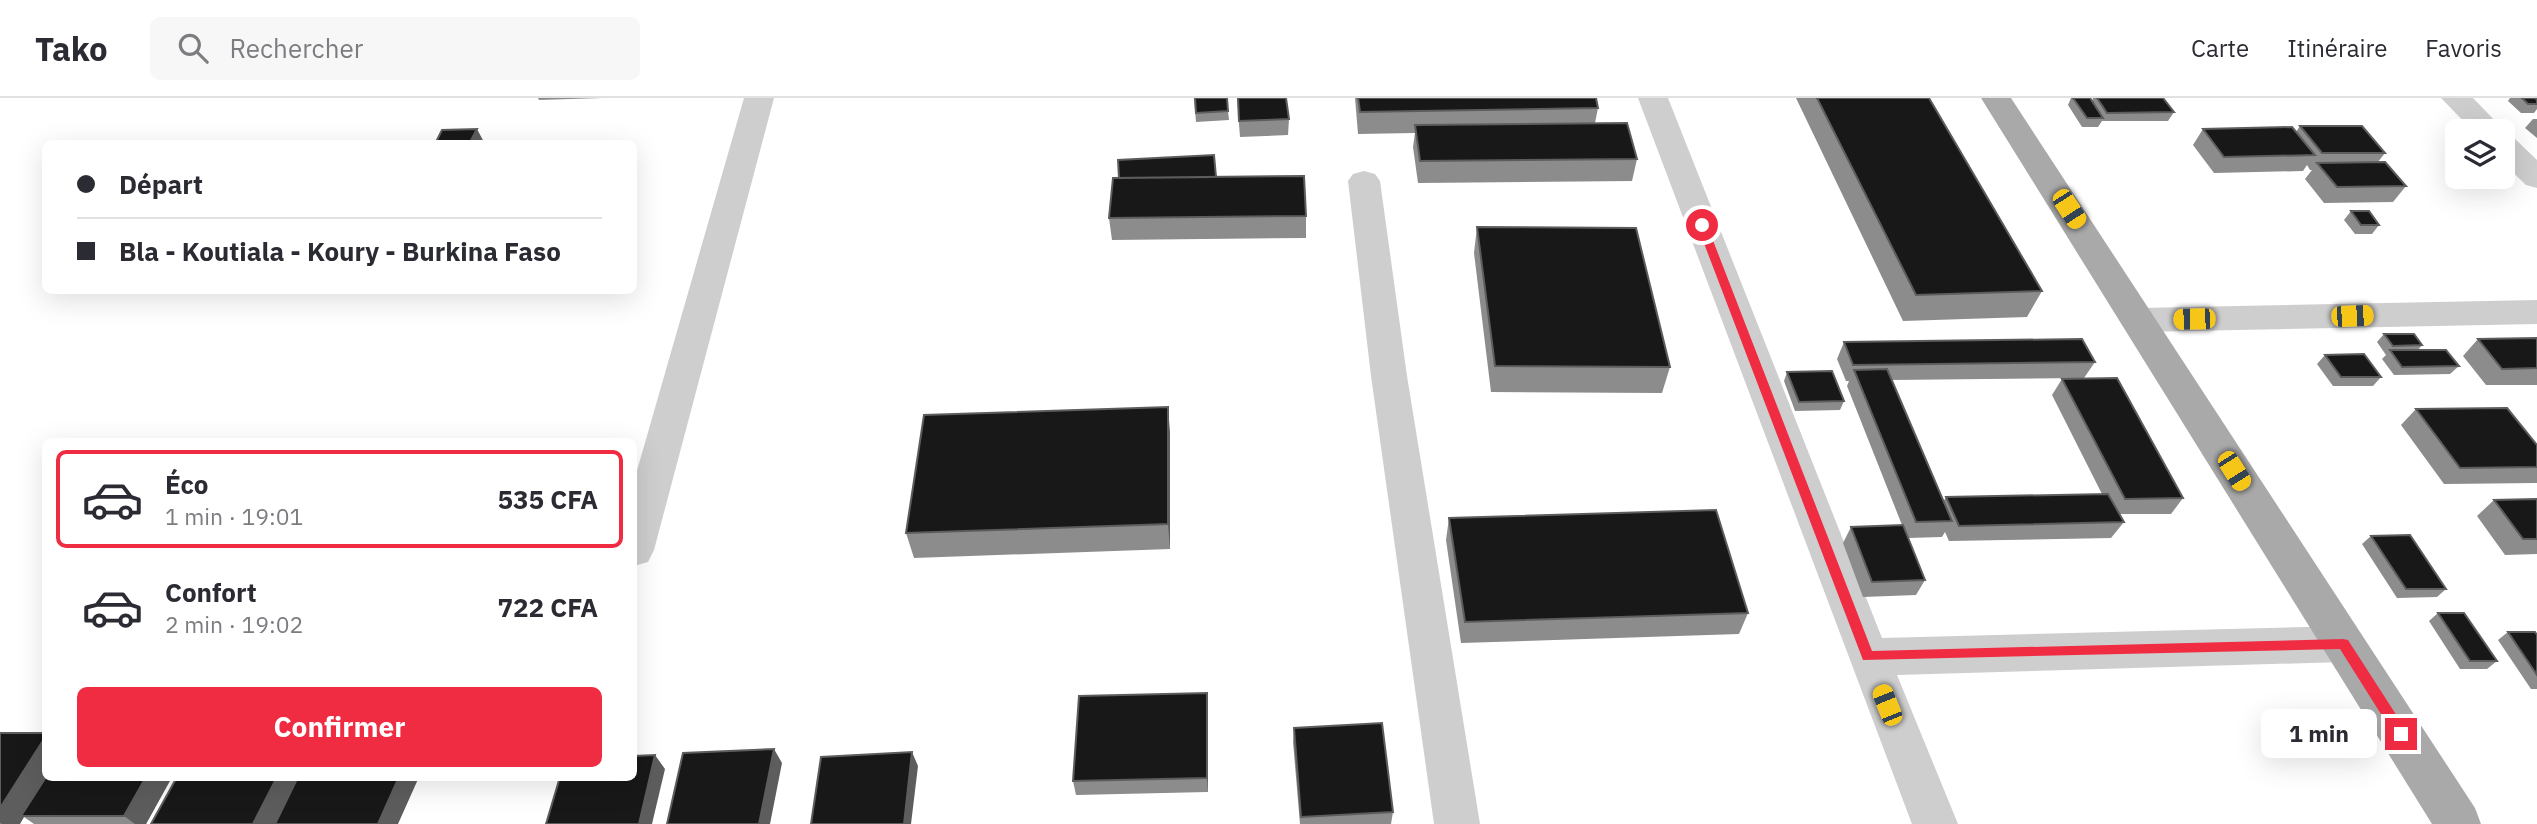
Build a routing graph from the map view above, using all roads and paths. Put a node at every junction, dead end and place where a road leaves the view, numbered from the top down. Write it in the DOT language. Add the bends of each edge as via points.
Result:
graph roads {
  1 [pos="759,98"];
  2 [pos="1653,98"];
  3 [pos="1996,98"];
  4 [pos="2456,98"];
  5 [pos="2478,119"];
  6 [pos="2515,157"];
  7 [pos="2537,178"];
  8 [pos="1364,181"];
  9 [pos="2537,312"];
  10 [pos="2141,320"];
  11 [pos="637,539"];
  12 [pos="2343,644"];
  13 [pos="1868,657"];
  14 [pos="1457,824"];
  15 [pos="1935,824"];
  16 [pos="2458,824"];
  1 -- 11 [label="street"];
  2 -- 13 [label="street"];
  3 -- 10 [label="main road"];
  4 -- 5 [label="street"];
  6 -- 7 [label="street"];
  8 -- 14 [label="street"];
  9 -- 10 [label="street"];
  10 -- 12 [label="main road"];
  12 -- 13 [label="street"];
  12 -- 16 [label="main road"];
  13 -- 15 [label="street"];
}
